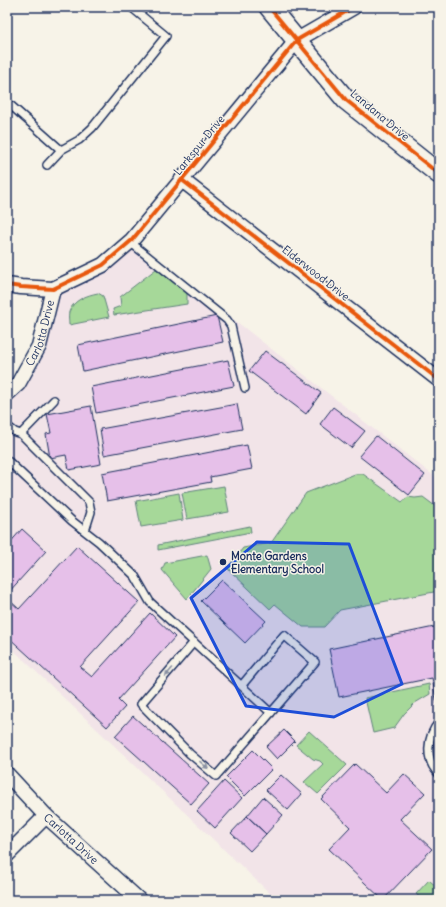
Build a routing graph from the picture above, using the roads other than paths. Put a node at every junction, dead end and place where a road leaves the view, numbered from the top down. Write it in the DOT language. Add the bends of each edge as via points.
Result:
graph roads {
  1 [pos="131,7"];
  2 [pos="269,7"];
  3 [pos="354,7"];
  4 [pos="296,40"];
  5 [pos="7,102"];
  6 [pos="61,150"];
  7 [pos="47,165"];
  8 [pos="439,174"];
  9 [pos="182,180"];
  10 [pos="130,242"];
  11 [pos="7,285"];
  12 [pos="53,289"];
  13 [pos="439,380"];
  14 [pos="245,388"];
  15 [pos="7,394"];
  16 [pos="54,400"];
  17 [pos="7,426"];
  18 [pos="21,434"];
  19 [pos="7,460"];
  20 [pos="85,531"];
  21 [pos="194,642"];
  22 [pos="242,685"];
  23 [pos="271,713"];
  24 [pos="439,722"];
  25 [pos="7,774"];
  26 [pos="439,774"];
  27 [pos="46,816"];
  28 [pos="7,855"];
  29 [pos="139,900"];
  1 -- 6 [label="lane" via="166,36 92,128 79,140"];
  2 -- 4 [label="street, Landana Drive"];
  3 -- 4 [label="street, Larkspur Drive"];
  4 -- 8 [label="street, Landana Drive" via="346,100"];
  4 -- 9 [label="street, Larkspur Drive"];
  5 -- 6 [label="lane"];
  6 -- 7 [label="lane"];
  9 -- 10 [label="street, Larkspur Drive"];
  9 -- 13 [label="street, Elderwood Drive"];
  10 -- 12 [label="street, Larkspur Drive" via="103,265"];
  10 -- 14 [label="lane" via="227,320 231,326"];
  11 -- 12 [label="street"];
  12 -- 15 [label="street, Carlotta Drive" via="38,346 18,384"];
  16 -- 18 [label="lane"];
  17 -- 18 [label="lane"];
  18 -- 20 [label="lane" via="89,502 91,512"];
  19 -- 20 [label="lane"];
  20 -- 21 [label="lane" via="136,576 150,602"];
  21 -- 22 [label="lane"];
  21 -- 23 [label="lane, one-way" via="141,704 190,754 216,776"];
  22 -- 23 [label="lane"];
  22 -- 23 [label="lane" via="284,635 315,662"];
  24 -- 26 [label="lane" via="428,744 430,758"];
  25 -- 27 [label="street, Carlotta Drive"];
  27 -- 28 [label="street"];
  27 -- 29 [label="street, Carlotta Drive"];
}
